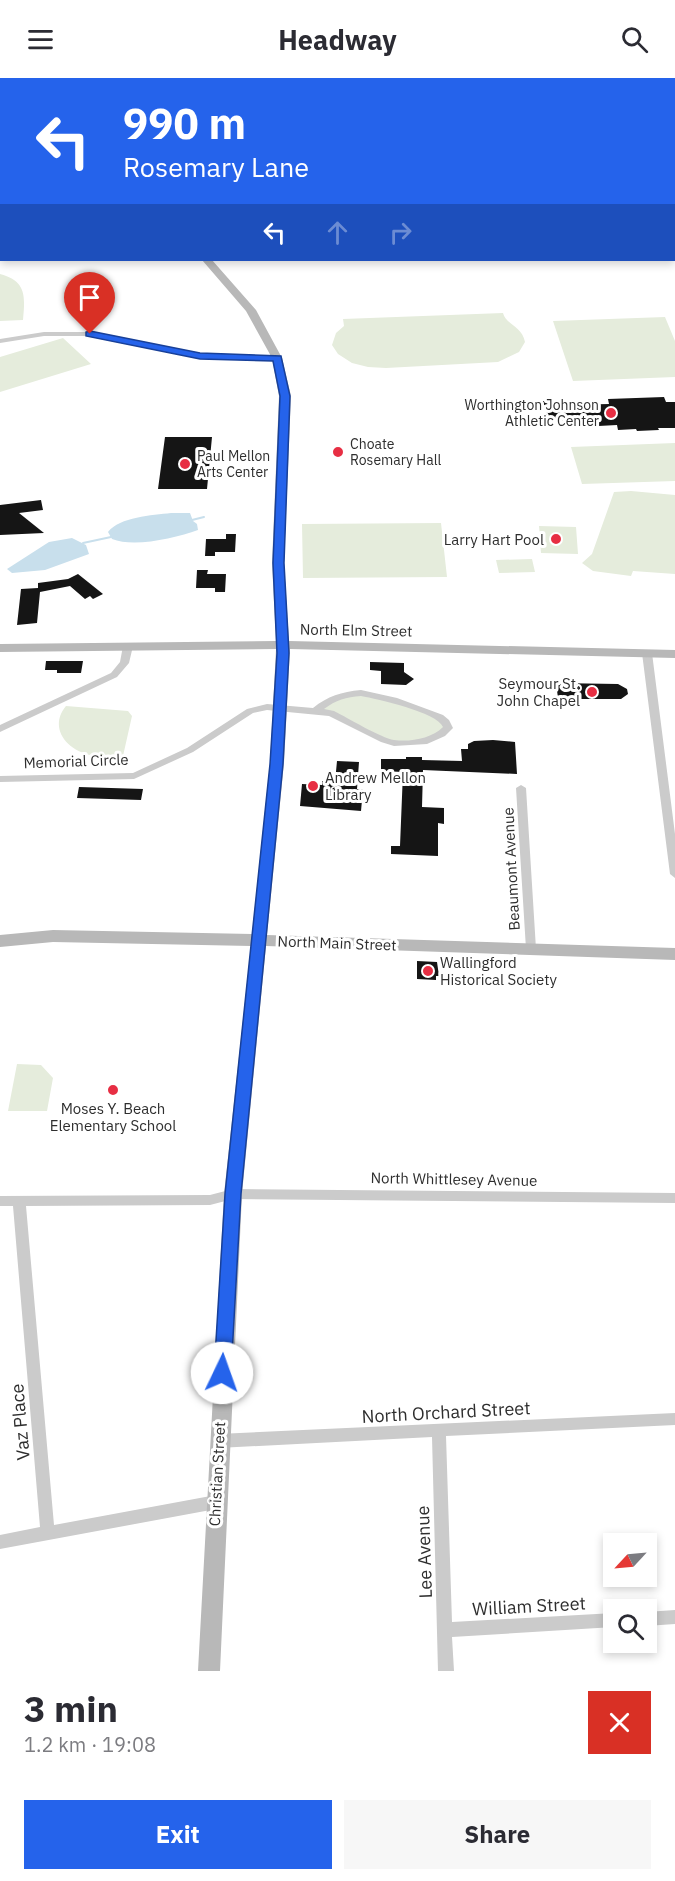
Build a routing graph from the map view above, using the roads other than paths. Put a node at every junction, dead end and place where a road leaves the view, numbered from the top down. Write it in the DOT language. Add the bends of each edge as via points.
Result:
graph roads {
  1 [pos="208,261"];
  2 [pos="0,341"];
  3 [pos="277,358"];
  4 [pos="284,645"];
  5 [pos="128,646"];
  6 [pos="0,648"];
  7 [pos="647,653"];
  8 [pos="675,654"];
  9 [pos="280,707"];
  10 [pos="317,710"];
  11 [pos="0,729"];
  12 [pos="0,779"];
  13 [pos="521,788"];
  14 [pos="675,874"];
  15 [pos="257,940"];
  16 [pos="0,941"];
  17 [pos="531,949"];
  18 [pos="675,954"];
  19 [pos="233,1194"];
  20 [pos="675,1198"];
  21 [pos="19,1200"];
  22 [pos="0,1201"];
  23 [pos="675,1419"];
  24 [pos="439,1431"];
  25 [pos="218,1441"];
  26 [pos="216,1502"];
  27 [pos="48,1533"];
  28 [pos="0,1542"];
  29 [pos="675,1617"];
  30 [pos="657,1618"];
  31 [pos="603,1621"];
  32 [pos="446,1630"];
  33 [pos="209,1671"];
  34 [pos="446,1671"];
  1 -- 3 [label="main road, Christian Street" via="251,310"];
  2 -- 3 [label="street" via="44,334 90,334 200,356"];
  3 -- 4 [label="main road, Christian Street" via="285,396 278,563"];
  4 -- 5 [label="main road, North Elm Street"];
  4 -- 7 [label="main road, North Elm Street"];
  4 -- 9 [label="main road, Christian Street"];
  5 -- 6 [label="main road, North Elm Street"];
  5 -- 11 [label="street" via="120,670 114,675"];
  7 -- 8 [label="main road, North Elm Street"];
  7 -- 14 [label="street"];
  9 -- 10 [label="street, Memorial Circle"];
  9 -- 12 [label="street, Memorial Circle" via="250,711 190,750 134,776"];
  9 -- 15 [label="main road, Christian Street"];
  10 -- 10 [label="street, Memorial Circle" via="394,743 424,742 447,728 440,717 384,696 343,695"];
  13 -- 17 [label="street, Beaumont Avenue"];
  15 -- 16 [label="main road, North Main Street" via="53,936"];
  15 -- 17 [label="main road, North Main Street"];
  15 -- 19 [label="main road, Christian Street"];
  17 -- 18 [label="main road, North Main Street"];
  19 -- 20 [label="street, North Whittlesey Avenue"];
  19 -- 21 [label="street, North Whittlesey Avenue" via="210,1200"];
  19 -- 25 [label="main road, Christian Street"];
  21 -- 22 [label="street, North Whittlesey Avenue"];
  21 -- 27 [label="street, Vaz Place"];
  23 -- 24 [label="street, North Orchard Street"];
  24 -- 25 [label="street, North Orchard Street"];
  24 -- 32 [label="street, Lee Avenue"];
  25 -- 26 [label="main road, Christian Street"];
  26 -- 27 [label="street"];
  26 -- 33 [label="main road, Christian Street"];
  27 -- 28 [label="street"];
  29 -- 30 [label="street"];
  31 -- 32 [label="street, William Street"];
  32 -- 34 [label="street, Lee Avenue"];
}
